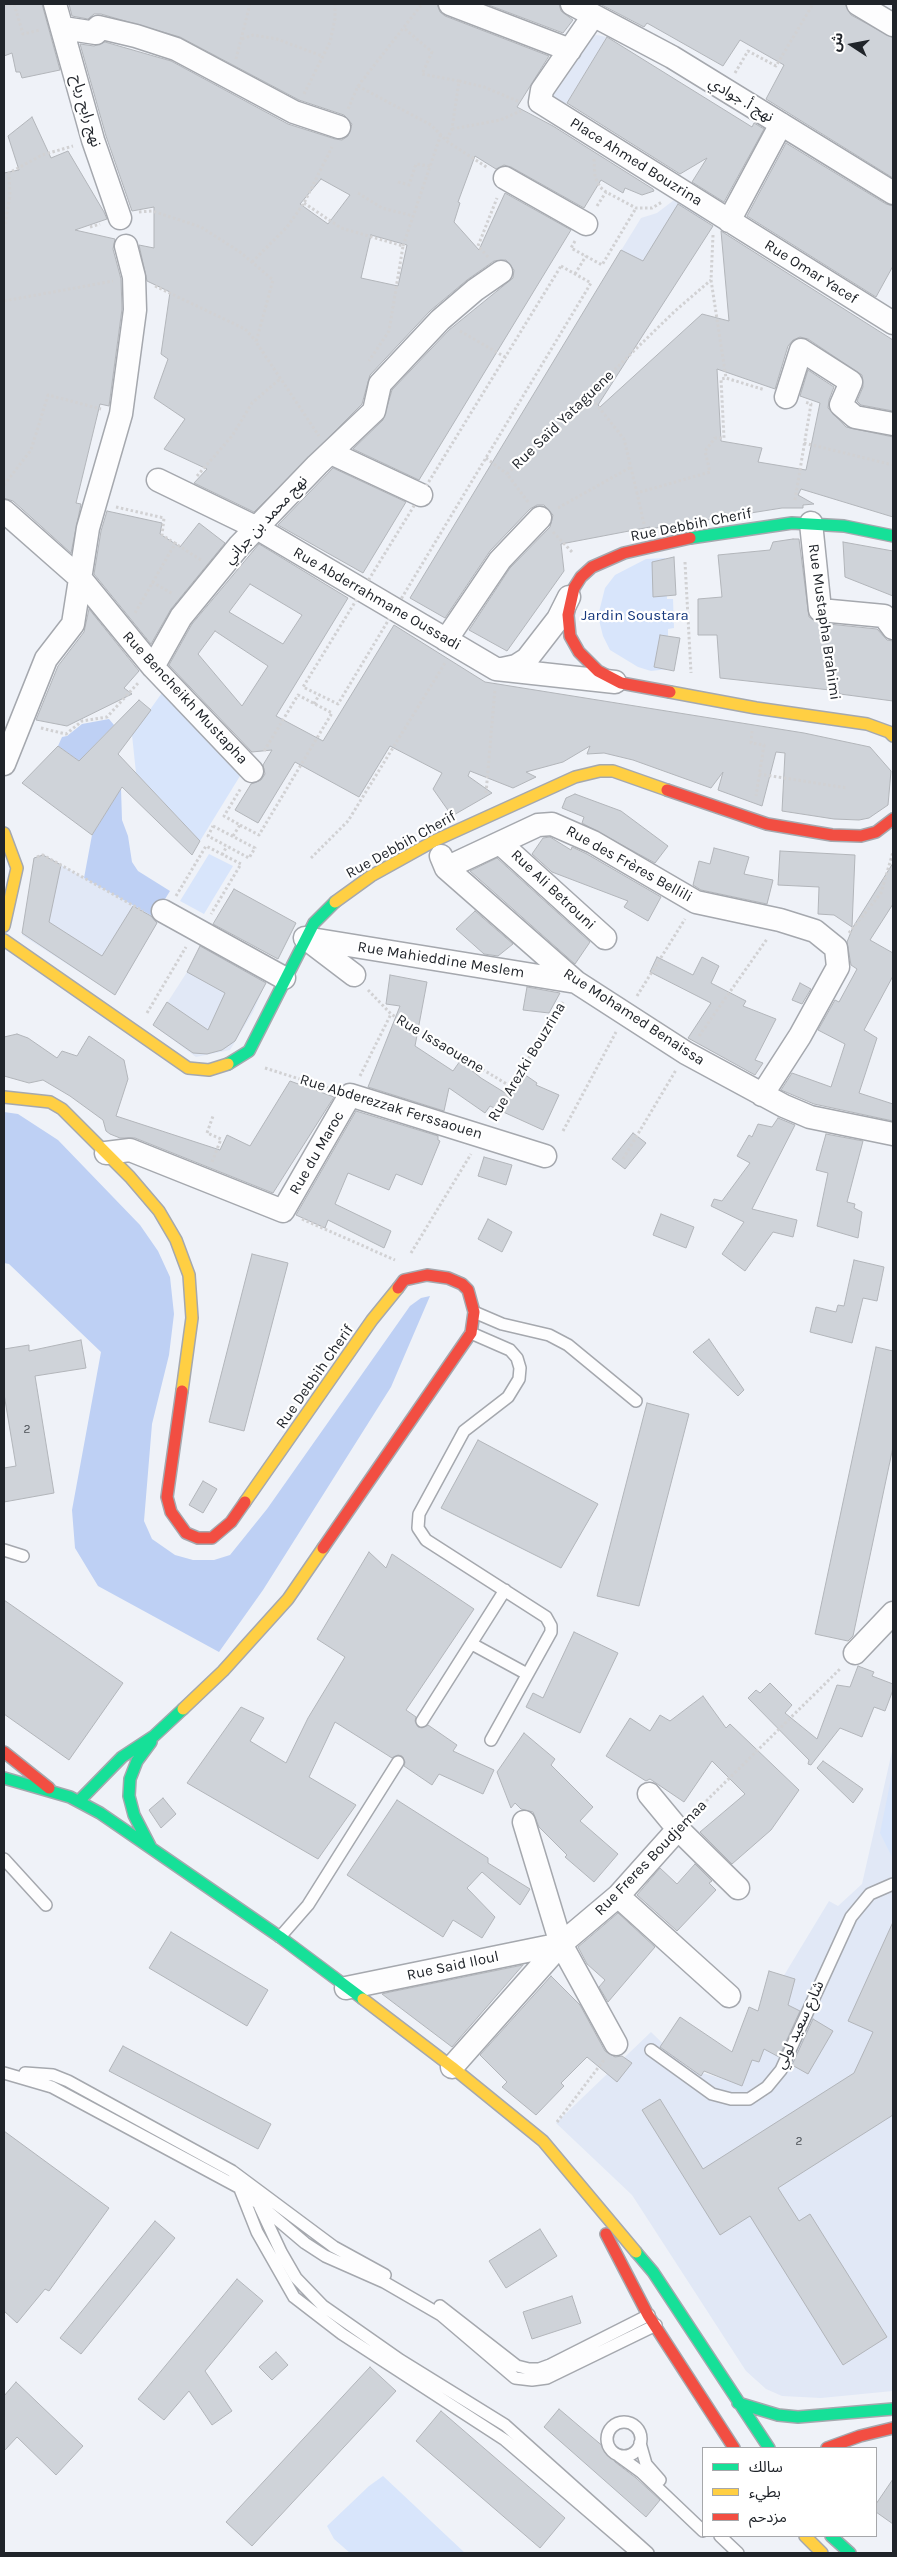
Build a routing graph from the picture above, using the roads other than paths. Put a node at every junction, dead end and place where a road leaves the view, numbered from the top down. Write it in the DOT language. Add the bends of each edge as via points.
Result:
graph roads {
  1 [pos="55,4"];
  2 [pos="450,4"];
  3 [pos="858,4"];
  4 [pos="579,8"];
  5 [pos="893,25"];
  6 [pos="63,27"];
  7 [pos="570,50"];
  8 [pos="780,124"];
  9 [pos="339,127"];
  10 [pos="505,178"];
  11 [pos="893,192"];
  12 [pos="723,217"];
  13 [pos="120,218"];
  14 [pos="586,224"];
  15 [pos="126,246"];
  16 [pos="502,272"];
  17 [pos="893,323"];
  18 [pos="786,397"];
  19 [pos="893,424"];
  20 [pos="331,452"];
  21 [pos="158,480"];
  22 [pos="424,488"];
  23 [pos="4,511"];
  24 [pos="540,518"];
  25 [pos="802,523"];
  26 [pos="257,528"];
  27 [pos="893,536"];
  28 [pos="81,579"];
  29 [pos="574,588"];
  30 [pos="893,628"];
  31 [pos="452,643"];
  32 [pos="153,667"];
  33 [pos="498,669"];
  34 [pos="621,683"];
  35 [pos="893,736"];
  36 [pos="4,764"];
  37 [pos="252,771"];
  38 [pos="893,819"];
  39 [pos="4,834"];
  40 [pos="434,841"];
  41 [pos="500,843"];
  42 [pos="10,868"];
  43 [pos="446,868"];
  44 [pos="155,912"];
  45 [pos="4,926"];
  46 [pos="305,938"];
  47 [pos="604,938"];
  48 [pos="4,940"];
  49 [pos="354,975"];
  50 [pos="284,978"];
  51 [pos="576,982"];
  52 [pos="350,1095"];
  53 [pos="762,1095"];
  54 [pos="4,1097"];
  55 [pos="893,1134"];
  56 [pos="106,1153"];
  57 [pos="545,1156"];
  58 [pos="474,1312"];
  59 [pos="471,1333"];
  60 [pos="636,1401"];
  61 [pos="4,1550"];
  62 [pos="23,1556"];
  63 [pos="505,1590"];
  64 [pos="893,1613"];
  65 [pos="472,1644"];
  66 [pos="855,1653"];
  67 [pos="527,1674"];
  68 [pos="422,1721"];
  69 [pos="154,1736"];
  70 [pos="492,1740"];
  71 [pos="4,1752"];
  72 [pos="398,1762"];
  73 [pos="4,1778"];
  74 [pos="52,1791"];
  75 [pos="649,1794"];
  76 [pos="80,1801"];
  77 [pos="524,1822"];
  78 [pos="678,1829"];
  79 [pos="152,1848"];
  80 [pos="4,1859"];
  81 [pos="893,1884"];
  82 [pos="738,1888"];
  83 [pos="618,1896"];
  84 [pos="46,1904"];
  85 [pos="280,1937"];
  86 [pos="561,1944"];
  87 [pos="346,1988"];
  88 [pos="729,1996"];
  89 [pos="616,2044"];
  90 [pos="652,2050"];
  91 [pos="452,2067"];
  92 [pos="4,2072"];
  93 [pos="245,2186"];
  94 [pos="586,2195"];
  95 [pos="258,2202"];
  96 [pos="664,2314"];
  97 [pos="738,2402"];
  98 [pos="893,2409"];
  99 [pos="893,2428"];
  100 [pos="880,2431"];
  101 [pos="640,2443"];
  102 [pos="733,2447"];
  103 [pos="768,2447"];
  104 [pos="830,2447"];
  105 [pos="856,2447"];
  106 [pos="619,2456"];
  107 [pos="702,2519"];
  108 [pos="702,2530"];
  109 [pos="710,2537"];
  110 [pos="721,2537"];
  111 [pos="806,2537"];
  112 [pos="832,2537"];
  113 [pos="636,2553"];
  114 [pos="648,2553"];
  115 [pos="727,2553"];
  116 [pos="738,2553"];
  117 [pos="822,2553"];
  118 [pos="850,2553"];
  1 -- 6 [label="street, نهج رابح رياح"];
  2 -- 7 [label="street"];
  3 -- 5 [label="street"];
  4 -- 7 [label="street" via="591,19"];
  4 -- 8 [label="street, نهج أ. جوادي" via="672,57"];
  6 -- 9 [label="street" via="96,33 98,27 176,49 294,112"];
  6 -- 13 [label="street, نهج رابح رياح" via="93,140"];
  7 -- 12 [label="street, Place Ahmed Bouzrina" via="536,104"];
  8 -- 11 [label="street, نهج أ. جوادي"];
  8 -- 12 [label="street"];
  10 -- 14 [label="street"];
  12 -- 17 [label="street, Rue Omar Yacef"];
  15 -- 28 [label="street" via="134,277 135,310 121,414 88,528"];
  16 -- 20 [label="street, نهج محمد بن جراني" via="440,320 380,384 374,412"];
  18 -- 19 [label="street" via="802,350 851,382 841,405 855,417"];
  20 -- 22 [label="street"];
  20 -- 26 [label="street, نهج محمد بن جراني"];
  21 -- 26 [label="street, Rue Abderrahmane Oussadi"];
  23 -- 28 [label="street, Rue Bencheikh Mustapha"];
  24 -- 31 [label="street" via="500,560"];
  25 -- 27 [label="street, Rue Debbih Cherif" via="851,527"];
  25 -- 29 [label="street, Rue Debbih Cherif" via="684,539 624,553 589,569"];
  25 -- 30 [label="street, Rue Mustapha Brahimi" via="820,610 884,616"];
  26 -- 31 [label="street, Rue Abderrahmane Oussadi" via="366,584 395,609"];
  26 -- 32 [label="street, نهج محمد بن جراني" via="181,617"];
  28 -- 32 [label="street, Rue Bencheikh Mustapha"];
  28 -- 36 [label="street" via="73,624 46,659"];
  29 -- 33 [label="street" via="558,619 527,658 516,666"];
  29 -- 34 [label="street, Rue Debbih Cherif" via="568,615 574,642 598,671"];
  31 -- 33 [label="street, Rue Abderrahmane Oussadi"];
  32 -- 37 [label="street, Rue Bencheikh Mustapha"];
  33 -- 34 [label="street"];
  34 -- 35 [label="street, Rue Debbih Cherif" via="867,724"];
  38 -- 40 [label="street, Rue Debbih Cherif" via="876,832 861,836 823,834 767,824 623,774 600,771 575,777"];
  39 -- 42 [label="street" via="12,850"];
  40 -- 43 [label="street, Rue Mohamed Benaissa"];
  40 -- 46 [label="street, Rue Debbih Cherif" via="344,894 314,923"];
  41 -- 43 [label="street, Rue des Frères Bellili"];
  41 -- 47 [label="street, Rue Ali Betrouni"];
  41 -- 53 [label="street, Rue des Frères Bellili" via="538,826 552,824 593,842 696,902 816,930 836,948 838,967 800,1036"];
  42 -- 45 [label="street"];
  43 -- 51 [label="street, Rue Mohamed Benaissa"];
  44 -- 50 [label="street" via="196,929"];
  46 -- 49 [label="street"];
  46 -- 50 [label="street, Rue Debbih Cherif"];
  46 -- 51 [label="street, Rue Mahieddine Meslem"];
  48 -- 50 [label="street, Rue Debbih Cherif" via="188,1068 209,1070 229,1064 249,1051"];
  51 -- 53 [label="street, Rue Mohamed Benaissa" via="686,1053"];
  52 -- 56 [label="street, Rue du Maroc" via="283,1211 130,1150"];
  52 -- 57 [label="street, Rue Abderezzak Ferssaouen"];
  53 -- 55 [label="street" via="810,1117"];
  54 -- 56 [label="street, Rue Debbih Cherif" via="57,1105"];
  56 -- 58 [label="street, Rue Debbih Cherif" via="170,1227 189,1275 192,1318 167,1497 171,1512 186,1533 198,1538 212,1538 231,1522 372,1320 404,1280 427,1275 462,1284 468,1290"];
  58 -- 59 [label="street, Rue Debbih Cherif"];
  58 -- 60 [label="lane" via="502,1324 548,1335 568,1345"];
  59 -- 63 [label="lane" via="510,1350 520,1368 520,1379 508,1396 464,1431 419,1514 418,1528 426,1540"];
  59 -- 69 [label="street, Rue Debbih Cherif" via="288,1599 223,1670"];
  61 -- 62 [label="lane"];
  63 -- 65 [label="lane"];
  63 -- 67 [label="lane" via="546,1617 551,1626"];
  64 -- 66 [label="street"];
  65 -- 67 [label="lane"];
  65 -- 68 [label="lane"];
  67 -- 70 [label="lane"];
  69 -- 76 [label="street, Rue Debbih Cherif" via="122,1757"];
  69 -- 79 [label="street, Rue Debbih Cherif" via="137,1761 130,1779 129,1796 134,1815"];
  71 -- 74 [label="street"];
  72 -- 85 [label="lane" via="308,1905"];
  73 -- 74 [label="street"];
  74 -- 76 [label="street"];
  75 -- 78 [label="street"];
  76 -- 79 [label="street"];
  77 -- 86 [label="street"];
  78 -- 82 [label="street"];
  78 -- 83 [label="street, Rue Freres Boudjemaa"];
  79 -- 85 [label="street"];
  80 -- 84 [label="lane"];
  81 -- 90 [label="lane, شارع سعيد لولي" via="870,1894 851,1917 781,2070 767,2087 749,2099 730,2099 712,2094"];
  83 -- 86 [label="street, Rue Freres Boudjemaa"];
  83 -- 88 [label="street"];
  85 -- 87 [label="street"];
  86 -- 87 [label="street, Rue Said Iloul"];
  86 -- 89 [label="street"];
  86 -- 91 [label="street, Rue Freres Boudjemaa"];
  87 -- 91 [label="street"];
  91 -- 94 [label="street" via="543,2141"];
  92 -- 93 [label="lane" via="52,2087"];
  92 -- 93 [label="lane" via="53,2075 68,2081 232,2172"];
  93 -- 95 [label="lane"];
  93 -- 96 [label="lane" via="334,2247 445,2309 517,2366 539,2368 550,2365"];
  93 -- 113 [label="lane" via="257,2232 294,2296 342,2334 505,2440"];
  94 -- 96 [label="street"];
  94 -- 96 [label="street" via="653,2272"];
  95 -- 96 [label="lane" via="325,2256 384,2282 441,2315 515,2378 547,2378"];
  95 -- 114 [label="lane" via="296,2278 323,2306 400,2360 506,2425"];
  96 -- 97 [label="street"];
  96 -- 102 [label="street"];
  97 -- 98 [label="street" via="771,2414 798,2417"];
  97 -- 103 [label="street"];
  99 -- 100 [label="street"];
  100 -- 104 [label="street"];
  100 -- 105 [label="street"];
  101 -- 106 [label="lane" via="634,2452"];
  101 -- 106 [label="lane" via="638,2432 630,2424 624,2422 614,2426 607,2440 610,2450"];
  101 -- 107 [label="lane" via="651,2471"];
  106 -- 108 [label="lane" via="641,2472"];
  109 -- 115 [label="lane"];
  110 -- 116 [label="lane"];
  111 -- 117 [label="street"];
  112 -- 118 [label="street"];
}
